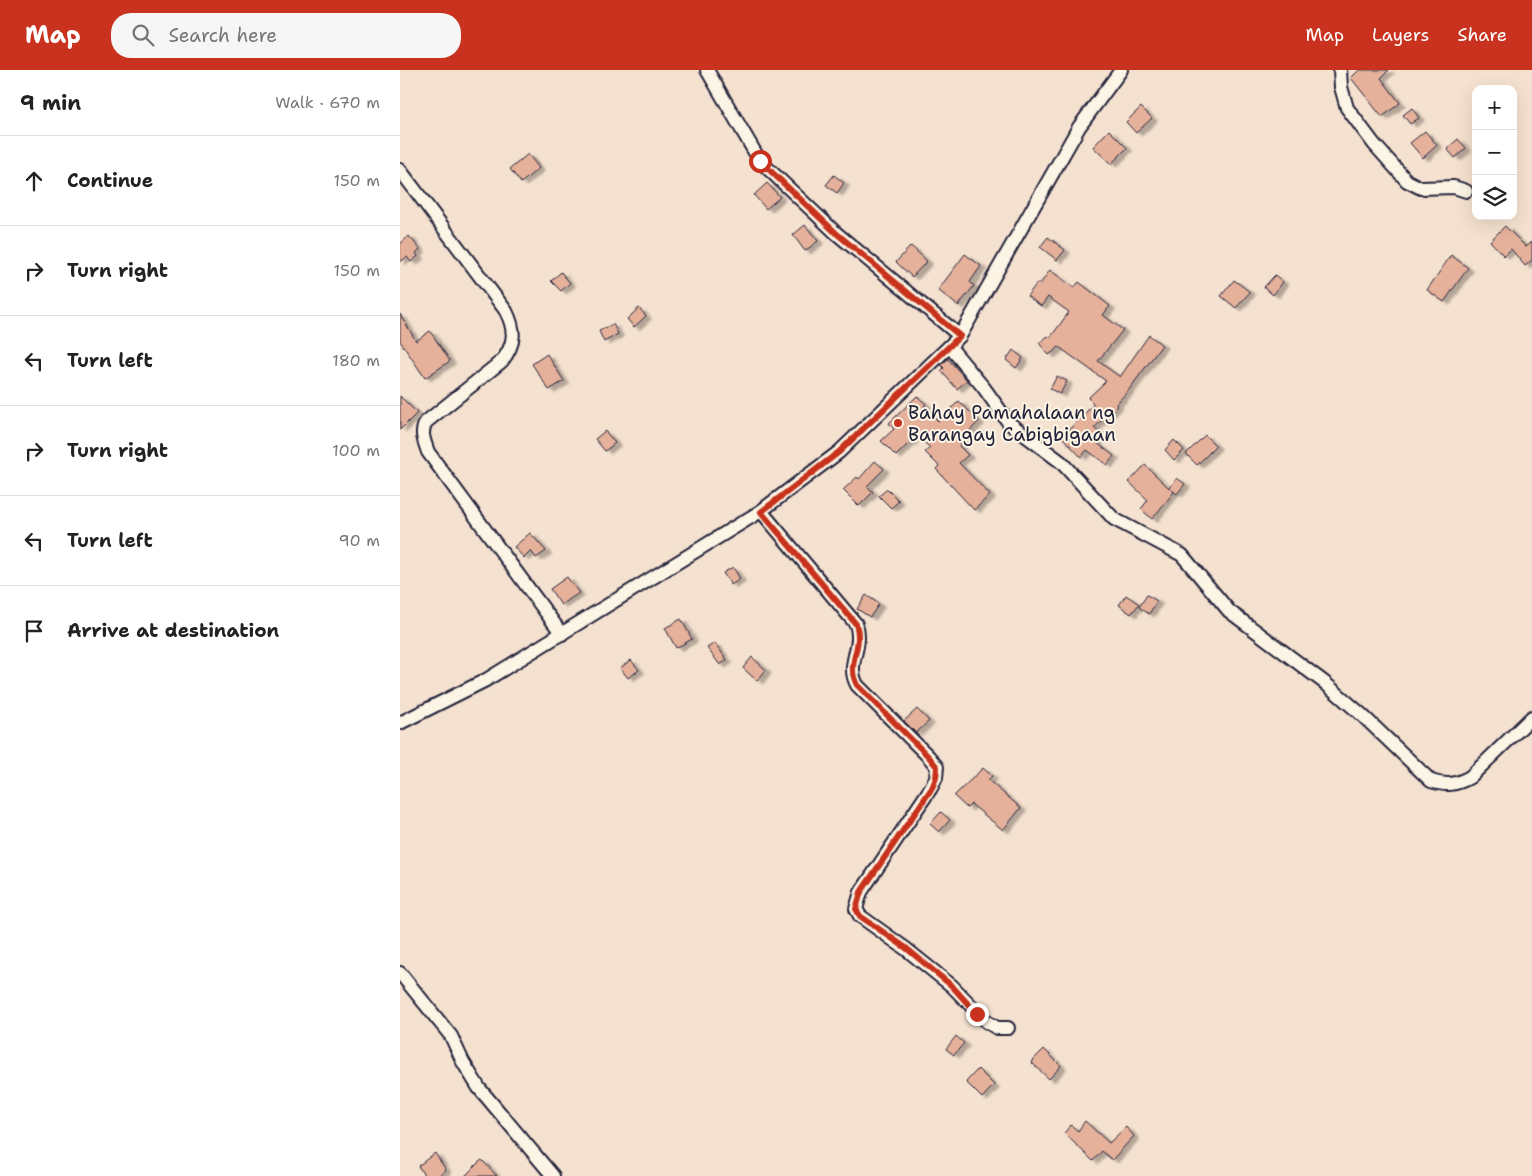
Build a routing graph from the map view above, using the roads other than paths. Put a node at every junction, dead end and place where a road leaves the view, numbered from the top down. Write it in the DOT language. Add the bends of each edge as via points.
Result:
graph roads {
  1 [pos="706,70"];
  2 [pos="1121,70"];
  3 [pos="1340,70"];
  4 [pos="400,170"];
  5 [pos="1466,191"];
  6 [pos="960,336"];
  7 [pos="950,347"];
  8 [pos="761,512"];
  9 [pos="562,634"];
  10 [pos="1532,717"];
  11 [pos="400,723"];
  12 [pos="400,973"];
  13 [pos="1008,1028"];
  14 [pos="553,1176"];
  1 -- 6 [label="street" via="760,161 836,233"];
  2 -- 6 [label="street" via="1079,127"];
  3 -- 5 [label="street" via="1341,87 1348,108 1407,181 1421,188 1454,187"];
  4 -- 9 [label="street" via="506,311 513,332 511,349 502,361 426,422 422,436 428,452"];
  6 -- 7 [label="street"];
  7 -- 8 [label="street" via="839,452"];
  7 -- 10 [label="street" via="1009,422 1061,462 1114,519 1182,555 1229,611 1325,683 1431,781 1442,785 1461,782"];
  8 -- 9 [label="street"];
  8 -- 13 [label="street" via="856,624 859,634 852,676 857,685 937,767 932,788 861,892 856,909 860,916 944,980 987,1022 997,1028"];
  9 -- 11 [label="street" via="486,680"];
  12 -- 14 [label="street" via="451,1036 479,1088"];
}
